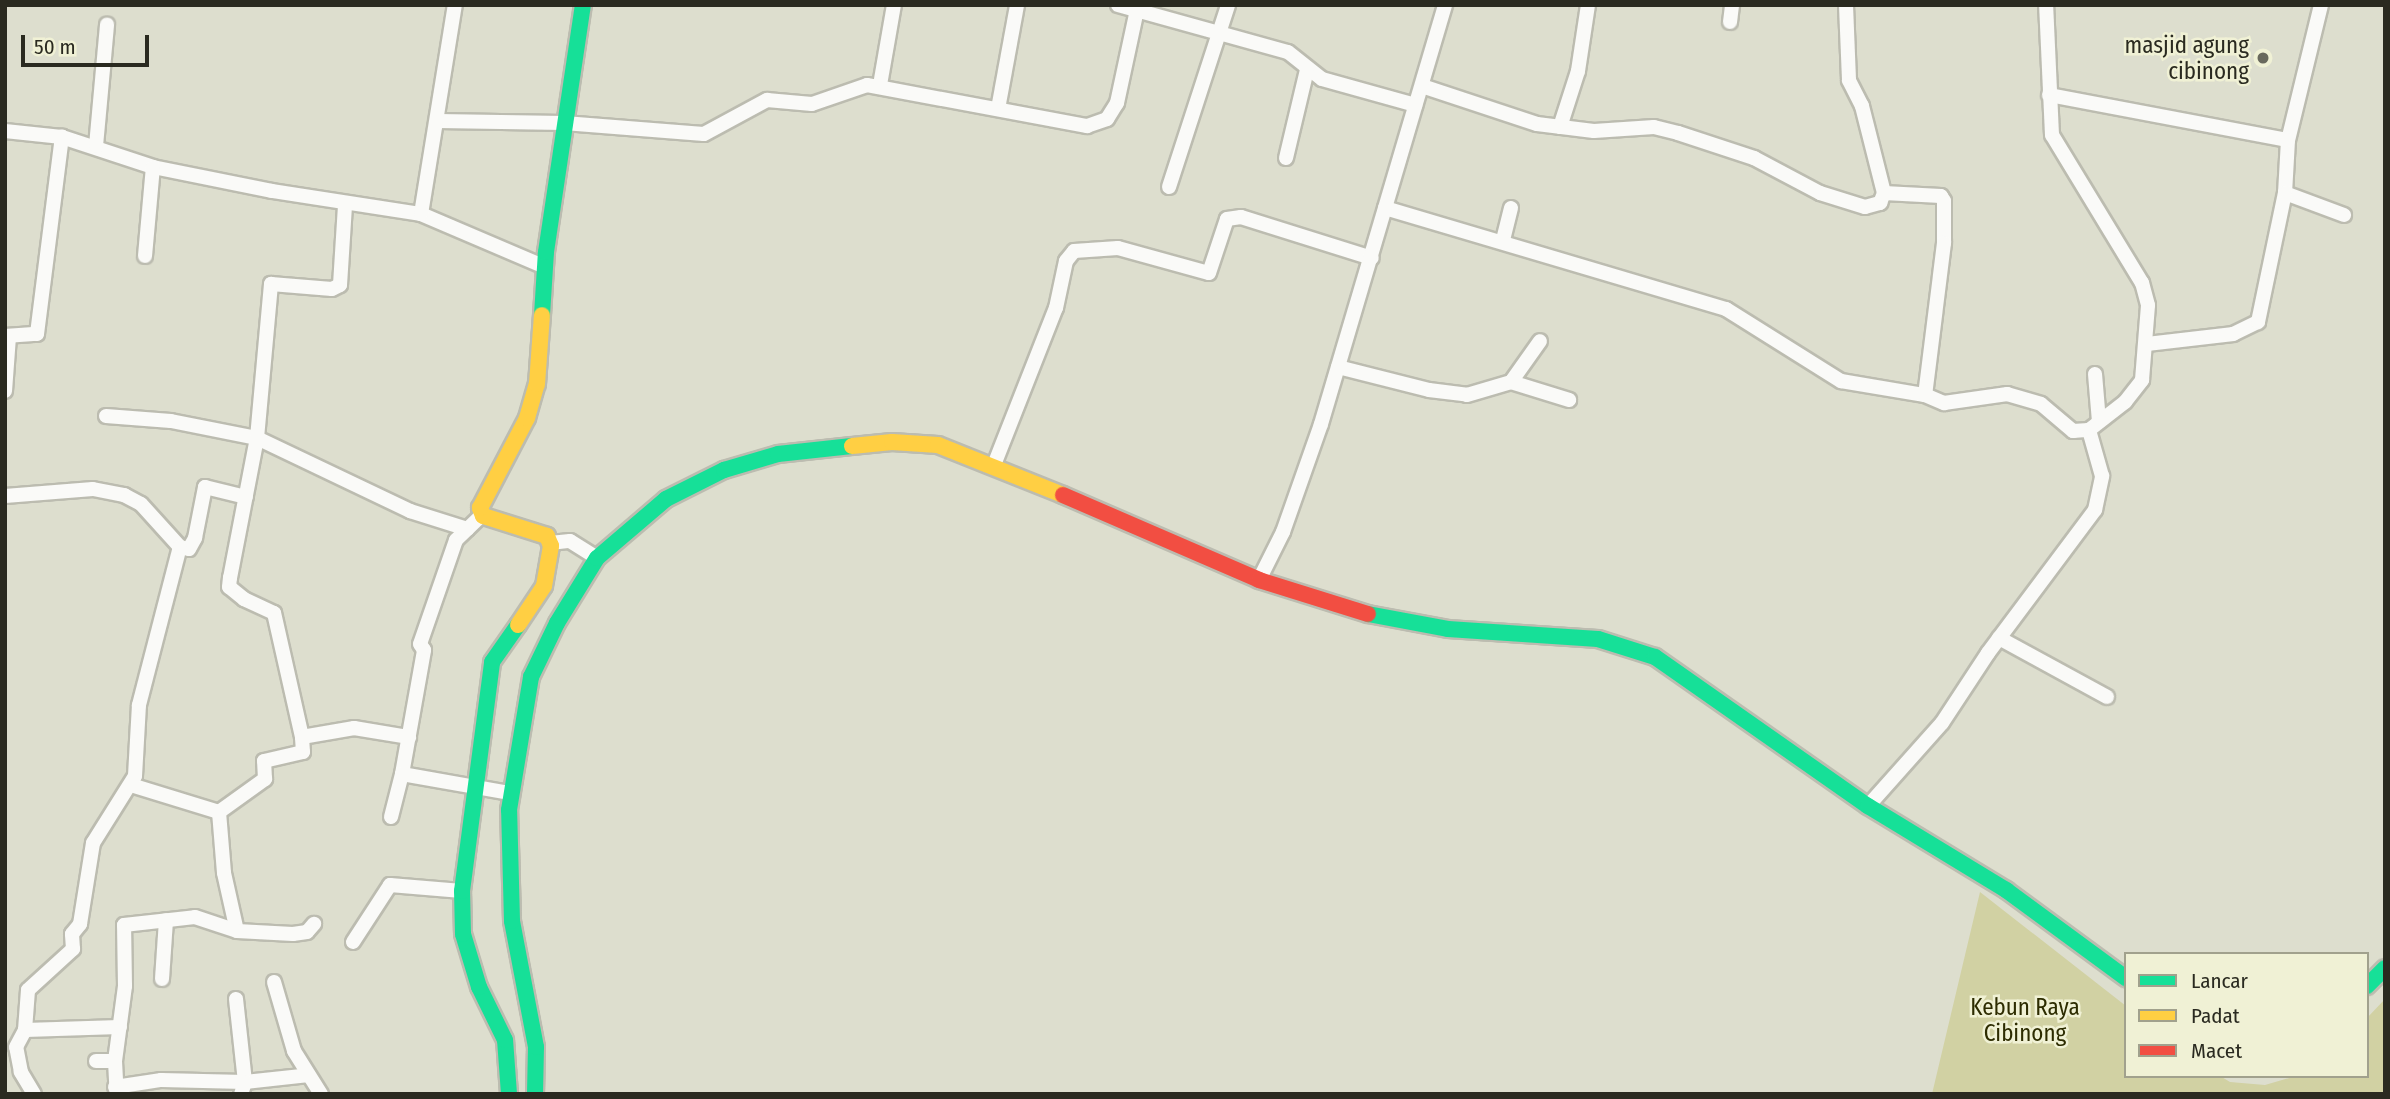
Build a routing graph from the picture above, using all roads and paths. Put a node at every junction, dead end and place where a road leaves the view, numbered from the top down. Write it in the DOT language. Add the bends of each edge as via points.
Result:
graph roads {
  1 [pos="454,5"];
  2 [pos="583,5"];
  3 [pos="894,5"];
  4 [pos="1017,5"];
  5 [pos="1118,5"];
  6 [pos="1228,5"];
  7 [pos="1445,5"];
  8 [pos="1588,5"];
  9 [pos="1732,5"];
  10 [pos="1846,5"];
  11 [pos="2046,5"];
  12 [pos="2321,5"];
  13 [pos="1138,7"];
  14 [pos="1730,22"];
  15 [pos="107,24"];
  16 [pos="1218,29"];
  17 [pos="1307,70"];
  18 [pos="880,85"];
  19 [pos="1422,86"];
  20 [pos="2049,95"];
  21 [pos="1415,105"];
  22 [pos="998,109"];
  23 [pos="438,121"];
  24 [pos="564,123"];
  25 [pos="1560,127"];
  26 [pos="5,131"];
  27 [pos="62,136"];
  28 [pos="2288,140"];
  29 [pos="96,146"];
  30 [pos="1286,158"];
  31 [pos="153,167"];
  32 [pos="1168,187"];
  33 [pos="1884,194"];
  34 [pos="2284,194"];
  35 [pos="345,205"];
  36 [pos="1385,208"];
  37 [pos="1511,208"];
  38 [pos="421,214"];
  39 [pos="2344,215"];
  40 [pos="1503,240"];
  41 [pos="145,256"];
  42 [pos="1372,258"];
  43 [pos="545,267"];
  44 [pos="7,336"];
  45 [pos="1540,341"];
  46 [pos="2147,344"];
  47 [pos="1338,367"];
  48 [pos="2095,374"];
  49 [pos="1511,382"];
  50 [pos="5,391"];
  51 [pos="1925,395"];
  52 [pos="1569,400"];
  53 [pos="106,416"];
  54 [pos="2094,426"];
  55 [pos="257,439"];
  56 [pos="994,465"];
  57 [pos="5,496"];
  58 [pos="246,497"];
  59 [pos="482,515"];
  60 [pos="467,528"];
  61 [pos="550,543"];
  62 [pos="180,547"];
  63 [pos="597,558"];
  64 [pos="1259,580"];
  65 [pos="1999,638"];
  66 [pos="2107,697"];
  67 [pos="302,737"];
  68 [pos="409,737"];
  69 [pos="402,774"];
  70 [pos="131,785"];
  71 [pos="478,790"];
  72 [pos="510,793"];
  73 [pos="1868,806"];
  74 [pos="219,811"];
  75 [pos="391,817"];
  76 [pos="462,891"];
  77 [pos="166,920"];
  78 [pos="314,924"];
  79 [pos="237,930"];
  80 [pos="353,942"];
  81 [pos="2385,968"];
  82 [pos="2124,977"];
  83 [pos="162,979"];
  84 [pos="274,982"];
  85 [pos="2369,984"];
  86 [pos="236,999"];
  87 [pos="120,1027"];
  88 [pos="25,1030"];
  89 [pos="96,1061"];
  90 [pos="115,1061"];
  91 [pos="309,1075"];
  92 [pos="243,1088"];
  93 [pos="116,1091"];
  94 [pos="34,1094"];
  95 [pos="321,1094"];
  96 [pos="509,1094"];
  97 [pos="535,1094"];
  1 -- 23 [label="street"];
  2 -- 24 [label="street"];
  3 -- 18 [label="street"];
  4 -- 22 [label="street"];
  5 -- 13 [label="street"];
  6 -- 16 [label="street"];
  7 -- 19 [label="street"];
  8 -- 25 [label="street" via="1578,71"];
  9 -- 14 [label="street"];
  10 -- 33 [label="street" via="1849,80 1862,106"];
  11 -- 20 [label="street"];
  12 -- 28 [label="street"];
  13 -- 16 [label="street" via="1204,31"];
  13 -- 22 [label="street" via="1117,103 1107,119 1087,126"];
  15 -- 29 [label="street"];
  16 -- 17 [label="street" via="1288,52"];
  16 -- 32 [label="street"];
  17 -- 21 [label="street" via="1329,82"];
  17 -- 30 [label="street"];
  18 -- 22 [label="street"];
  18 -- 24 [label="street" via="812,104 767,100 704,134"];
  19 -- 21 [label="street"];
  19 -- 25 [label="street"];
  20 -- 28 [label="street"];
  20 -- 46 [label="street" via="2055,143 2142,283 2148,305"];
  21 -- 36 [label="street"];
  23 -- 24 [label="street"];
  23 -- 38 [label="street"];
  24 -- 43 [label="street"];
  25 -- 33 [label="street" via="1654,127 1754,158 1820,193 1865,206 1880,203"];
  26 -- 27 [label="street"];
  27 -- 29 [label="street"];
  27 -- 44 [label="street" via="37,334"];
  28 -- 34 [label="street"];
  29 -- 31 [label="street"];
  31 -- 35 [label="street"];
  31 -- 41 [label="street"];
  33 -- 51 [label="street" via="1941,196 1944,201 1944,243"];
  34 -- 39 [label="street"];
  34 -- 46 [label="street" via="2258,322 2233,334"];
  35 -- 38 [label="street"];
  35 -- 55 [label="street" via="340,285 332,289 271,284"];
  36 -- 40 [label="street"];
  36 -- 42 [label="street"];
  37 -- 40 [label="street"];
  38 -- 43 [label="street"];
  40 -- 51 [label="street" via="1726,309 1841,381"];
  42 -- 47 [label="street"];
  42 -- 56 [label="street" via="1241,217 1227,219 1209,273 1118,248 1074,251 1066,261 1055,308"];
  43 -- 59 [label="street" via="533,402 482,504"];
  44 -- 50 [label="street"];
  45 -- 49 [label="street"];
  46 -- 54 [label="street" via="2135,392"];
  47 -- 49 [label="street" via="1467,395"];
  47 -- 64 [label="street" via="1300,486"];
  48 -- 54 [label="street"];
  49 -- 52 [label="street"];
  51 -- 54 [label="street" via="1944,403 1993,394 2027,398 2073,431"];
  53 -- 55 [label="street" via="171,421"];
  54 -- 65 [label="street" via="2102,476 2095,510"];
  55 -- 58 [label="street"];
  55 -- 60 [label="street" via="410,511"];
  56 -- 63 [label="street" via="938,445 892,442 778,454 724,470 666,499"];
  56 -- 64 [label="street"];
  57 -- 62 [label="street" via="43,490 115,492 141,505"];
  58 -- 62 [label="street" via="207,486 194,543 189,549"];
  58 -- 67 [label="street" via="229,587 252,605 274,613"];
  59 -- 60 [label="street"];
  59 -- 61 [label="street" via="545,535"];
  60 -- 68 [label="street" via="444,567 420,644 424,650"];
  61 -- 63 [label="street" via="570,541"];
  61 -- 71 [label="street" via="551,562 544,586 492,662"];
  62 -- 70 [label="street" via="139,705 140,740"];
  63 -- 72 [label="street" via="531,677"];
  64 -- 73 [label="street" via="1392,621 1598,639 1655,657"];
  65 -- 66 [label="street"];
  65 -- 73 [label="street" via="1942,723"];
  67 -- 68 [label="street" via="354,728"];
  67 -- 74 [label="street" via="303,752 264,761 265,779"];
  68 -- 69 [label="street"];
  69 -- 71 [label="street"];
  69 -- 75 [label="street"];
  70 -- 74 [label="street"];
  70 -- 88 [label="street" via="93,843 80,924 72,934 73,949 28,990"];
  71 -- 72 [label="street"];
  71 -- 76 [label="street"];
  72 -- 97 [label="street" via="512,921 536,1047"];
  73 -- 82 [label="street" via="2006,890"];
  74 -- 79 [label="street" via="224,873"];
  76 -- 80 [label="street" via="390,886"];
  76 -- 96 [label="street" via="463,934 479,987 505,1040"];
  77 -- 79 [label="street" via="204,919"];
  77 -- 83 [label="street"];
  77 -- 87 [label="street" via="124,925"];
  78 -- 79 [label="street" via="300,934"];
  81 -- 85 [label="street"];
  84 -- 91 [label="street" via="294,1051"];
  86 -- 92 [label="street"];
  87 -- 88 [label="street"];
  87 -- 90 [label="street"];
  88 -- 94 [label="street" via="16,1047 21,1072"];
  89 -- 90 [label="street"];
  90 -- 93 [label="street"];
  91 -- 92 [label="street"];
  91 -- 95 [label="street"];
  92 -- 93 [label="street" via="161,1080"];
}
